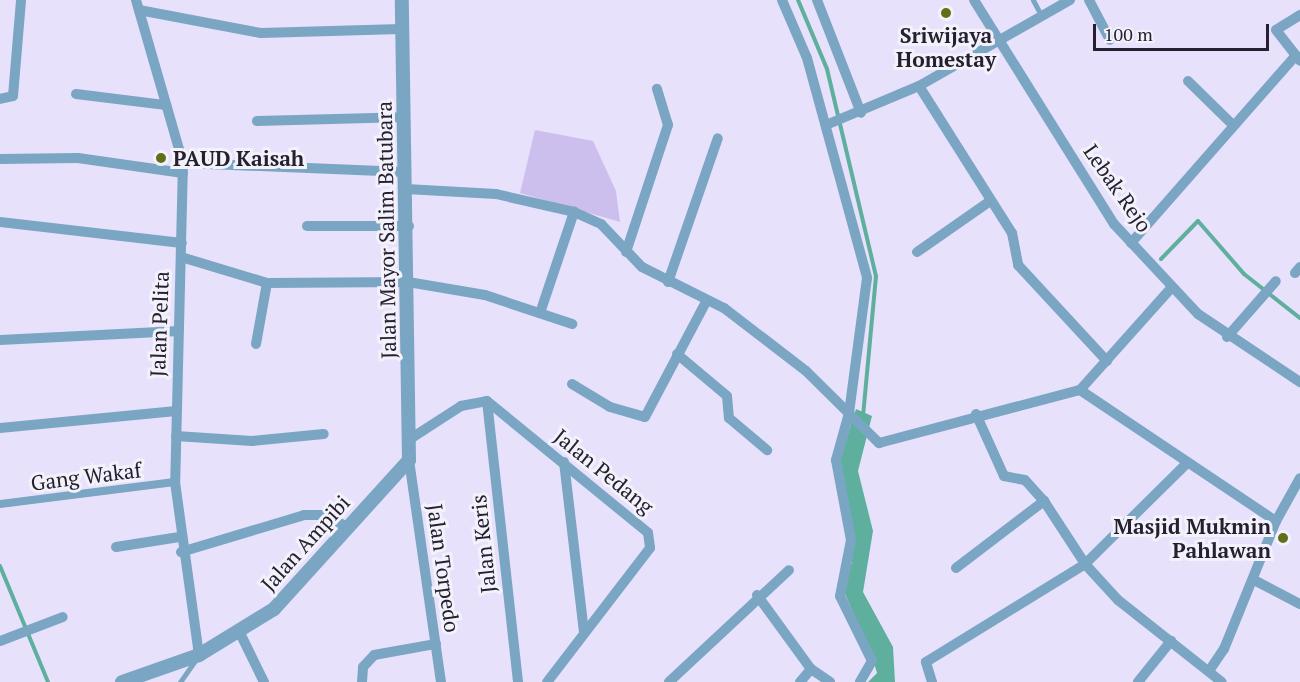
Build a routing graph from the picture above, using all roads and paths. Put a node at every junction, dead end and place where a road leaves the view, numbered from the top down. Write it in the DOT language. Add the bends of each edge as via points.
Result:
graph roads {
  1 [pos="21,0"];
  2 [pos="402,0"];
  3 [pos="782,0"];
  4 [pos="817,0"];
  5 [pos="974,0"];
  6 [pos="1033,0"];
  7 [pos="1070,0"];
  8 [pos="1089,0"];
  9 [pos="137,5"];
  10 [pos="1041,15"];
  11 [pos="1300,15"];
  12 [pos="401,28"];
  13 [pos="1110,40"];
  14 [pos="998,42"];
  15 [pos="1298,58"];
  16 [pos="1188,81"];
  17 [pos="919,86"];
  18 [pos="657,89"];
  19 [pos="76,94"];
  20 [pos="0,99"];
  21 [pos="166,105"];
  22 [pos="857,115"];
  23 [pos="405,117"];
  24 [pos="257,121"];
  25 [pos="828,124"];
  26 [pos="1234,126"];
  27 [pos="718,138"];
  28 [pos="0,159"];
  29 [pos="183,168"];
  30 [pos="405,172"];
  31 [pos="406,189"];
  32 [pos="990,201"];
  33 [pos="574,212"];
  34 [pos="0,222"];
  35 [pos="307,226"];
  36 [pos="409,226"];
  37 [pos="182,243"];
  38 [pos="1131,243"];
  39 [pos="626,252"];
  40 [pos="917,252"];
  41 [pos="181,257"];
  42 [pos="408,282"];
  43 [pos="668,282"];
  44 [pos="267,283"];
  45 [pos="1172,287"];
  46 [pos="1269,289"];
  47 [pos="706,300"];
  48 [pos="540,313"];
  49 [pos="572,324"];
  50 [pos="179,331"];
  51 [pos="1227,337"];
  52 [pos="0,340"];
  53 [pos="256,344"];
  54 [pos="677,354"];
  55 [pos="1107,361"];
  56 [pos="1300,382"];
  57 [pos="572,384"];
  58 [pos="1080,390"];
  59 [pos="487,401"];
  60 [pos="176,411"];
  61 [pos="976,414"];
  62 [pos="850,416"];
  63 [pos="0,428"];
  64 [pos="324,434"];
  65 [pos="176,436"];
  66 [pos="410,439"];
  67 [pos="767,450"];
  68 [pos="409,460"];
  69 [pos="564,462"];
  70 [pos="1185,465"];
  71 [pos="1300,478"];
  72 [pos="175,482"];
  73 [pos="1044,501"];
  74 [pos="0,504"];
  75 [pos="1276,521"];
  76 [pos="345,526"];
  77 [pos="179,537"];
  78 [pos="116,547"];
  79 [pos="181,552"];
  80 [pos="1085,564"];
  81 [pos="956,568"];
  82 [pos="789,570"];
  83 [pos="1254,580"];
  84 [pos="757,595"];
  85 [pos="1300,604"];
  86 [pos="63,617"];
  87 [pos="239,631"];
  88 [pos="584,633"];
  89 [pos="0,641"];
  90 [pos="1171,641"];
  91 [pos="436,644"];
  92 [pos="199,655"];
  93 [pos="811,669"];
  94 [pos="1209,671"];
  95 [pos="122,682"];
  96 [pos="180,682"];
  97 [pos="264,682"];
  98 [pos="362,682"];
  99 [pos="441,682"];
  100 [pos="518,682"];
  101 [pos="547,682"];
  102 [pos="669,682"];
  103 [pos="800,682"];
  104 [pos="830,682"];
  105 [pos="860,682"];
  106 [pos="933,682"];
  107 [pos="1138,682"];
  108 [pos="1222,682"];
  1 -- 20 [label="street" via="13,96"];
  2 -- 12 [label="street, Jalan Mayor Salim Batubara"];
  3 -- 25 [label="street" via="807,58"];
  4 -- 22 [label="street"];
  5 -- 14 [label="street, Lebak Rejo"];
  6 -- 10 [label="lane"];
  7 -- 10 [label="street"];
  8 -- 13 [label="street"];
  9 -- 12 [label="street" via="261,33"];
  9 -- 21 [label="street, Jalan Pelita"];
  10 -- 14 [label="street"];
  11 -- 15 [label="street" via="1276,30"];
  12 -- 23 [label="street, Jalan Mayor Salim Batubara"];
  14 -- 17 [label="street"];
  14 -- 38 [label="street, Lebak Rejo"];
  15 -- 26 [label="street"];
  16 -- 26 [label="street"];
  17 -- 22 [label="street"];
  17 -- 32 [label="street"];
  18 -- 39 [label="street" via="668,125"];
  19 -- 21 [label="street"];
  21 -- 29 [label="street, Jalan Pelita"];
  22 -- 25 [label="street"];
  23 -- 24 [label="street"];
  23 -- 30 [label="street, Jalan Mayor Salim Batubara"];
  25 -- 62 [label="street" via="867,278"];
  26 -- 38 [label="street"];
  27 -- 43 [label="street"];
  28 -- 29 [label="street" via="78,158"];
  29 -- 30 [label="street"];
  29 -- 37 [label="street, Jalan Pelita"];
  30 -- 31 [label="street, Jalan Mayor Salim Batubara"];
  31 -- 33 [label="street" via="496,194"];
  31 -- 36 [label="street, Jalan Mayor Salim Batubara"];
  32 -- 40 [label="street"];
  32 -- 55 [label="street" via="1014,236 1018,265"];
  33 -- 39 [label="street" via="601,224"];
  33 -- 48 [label="street"];
  34 -- 37 [label="street"];
  35 -- 36 [label="street"];
  36 -- 42 [label="street, Jalan Mayor Salim Batubara"];
  37 -- 41 [label="street, Jalan Pelita"];
  38 -- 45 [label="street, Lebak Rejo"];
  39 -- 43 [label="street"];
  41 -- 44 [label="street"];
  41 -- 50 [label="street, Jalan Pelita"];
  42 -- 44 [label="street"];
  42 -- 48 [label="street" via="485,295"];
  42 -- 66 [label="street, Jalan Mayor Salim Batubara"];
  43 -- 47 [label="street"];
  44 -- 53 [label="street"];
  45 -- 51 [label="street, Lebak Rejo"];
  45 -- 55 [label="street"];
  46 -- 51 [label="street"];
  47 -- 54 [label="street"];
  47 -- 62 [label="street" via="806,371"];
  48 -- 49 [label="street"];
  50 -- 52 [label="street"];
  50 -- 60 [label="street, Jalan Pelita"];
  51 -- 56 [label="street, Lebak Rejo"];
  54 -- 57 [label="street" via="645,417 610,407"];
  54 -- 67 [label="street" via="727,396 729,418"];
  55 -- 58 [label="street"];
  58 -- 61 [label="street"];
  58 -- 70 [label="street"];
  59 -- 66 [label="street" via="461,406"];
  59 -- 69 [label="street, Jalan Pedang"];
  59 -- 100 [label="street, Jalan Keris"];
  60 -- 63 [label="street"];
  60 -- 65 [label="street, Jalan Pelita"];
  61 -- 62 [label="street" via="874,442"];
  61 -- 73 [label="street" via="1004,476 1025,480"];
  62 -- 105 [label="street" via="837,460 851,540 840,596 872,661"];
  64 -- 65 [label="street" via="252,441"];
  65 -- 72 [label="street, Jalan Pelita"];
  66 -- 68 [label="street, Jalan Mayor Salim Batubara"];
  68 -- 76 [label="street, Jalan Ampibi"];
  68 -- 91 [label="street, Jalan Torpedo"];
  69 -- 88 [label="street"];
  69 -- 88 [label="street, Jalan Pedang" via="641,523 652,544"];
  70 -- 75 [label="street"];
  70 -- 80 [label="street"];
  71 -- 75 [label="street"];
  72 -- 74 [label="street, Gang Wakaf"];
  72 -- 77 [label="street, Jalan Pelita"];
  73 -- 80 [label="street"];
  73 -- 81 [label="street"];
  75 -- 83 [label="street"];
  76 -- 79 [label="street" via="324,515 304,515"];
  76 -- 87 [label="street, Jalan Ampibi" via="292,593"];
  77 -- 78 [label="street"];
  77 -- 79 [label="street, Jalan Pelita"];
  79 -- 92 [label="street, Jalan Pelita"];
  80 -- 90 [label="street" via="1118,600"];
  80 -- 106 [label="street" via="926,662"];
  82 -- 84 [label="street"];
  83 -- 85 [label="street"];
  83 -- 94 [label="street"];
  84 -- 93 [label="street"];
  84 -- 102 [label="street"];
  86 -- 89 [label="street"];
  87 -- 92 [label="street, Jalan Ampibi"];
  87 -- 97 [label="street"];
  88 -- 101 [label="street, Jalan Pedang"];
  90 -- 94 [label="street"];
  90 -- 107 [label="street"];
  91 -- 98 [label="street" via="374,655 363,667"];
  91 -- 99 [label="street, Jalan Torpedo"];
  92 -- 95 [label="street, Jalan Ampibi"];
  92 -- 96 [label="lane"];
  93 -- 103 [label="street"];
  93 -- 104 [label="street"];
  94 -- 108 [label="street"];
}
